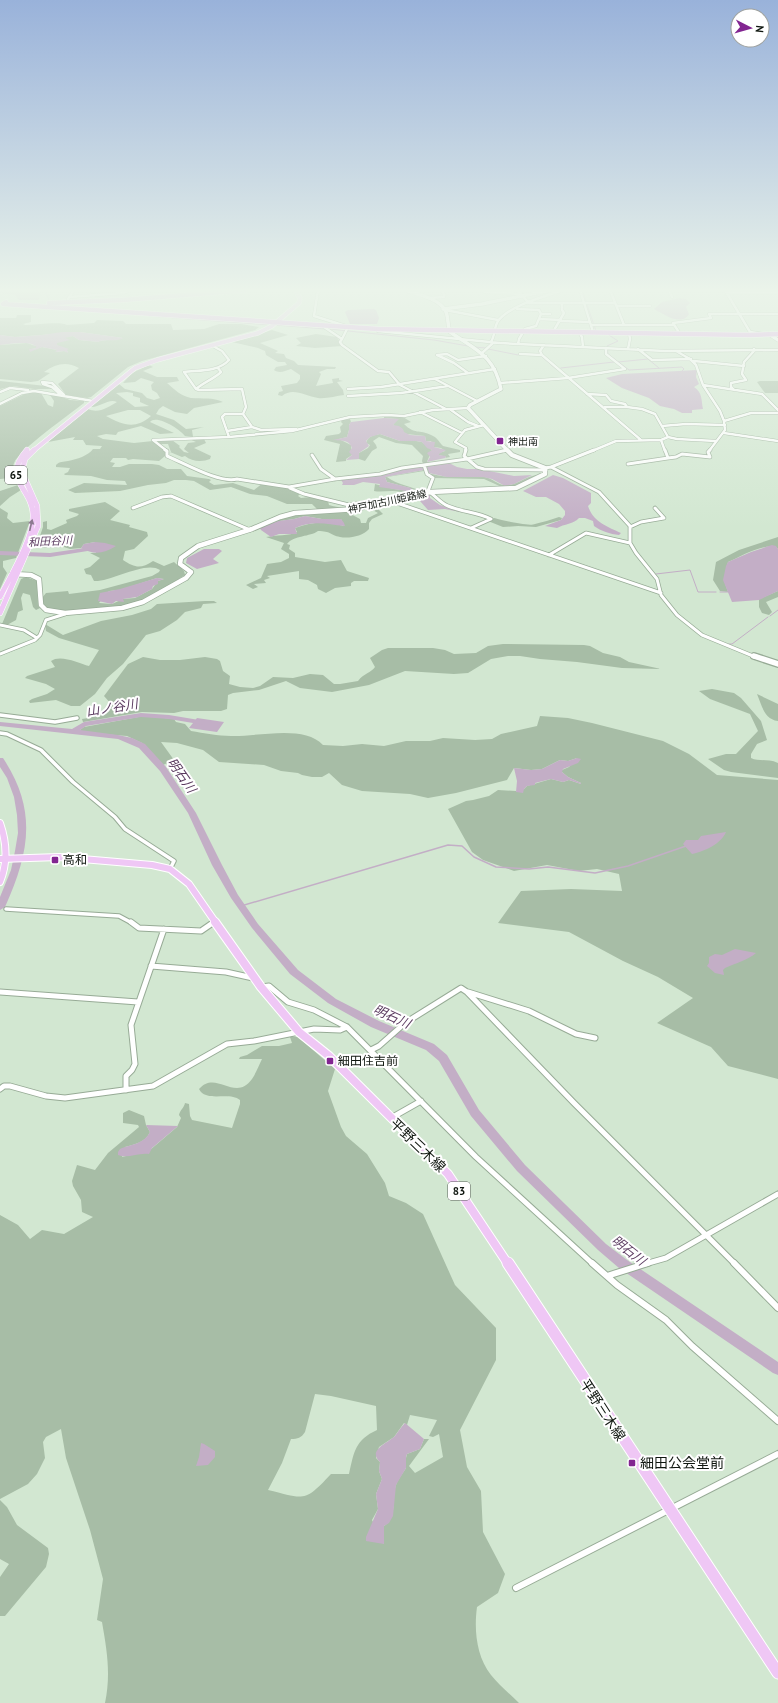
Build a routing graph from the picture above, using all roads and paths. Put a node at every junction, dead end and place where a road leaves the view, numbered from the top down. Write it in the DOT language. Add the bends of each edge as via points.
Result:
graph roads {
  1 [pos="129,369"];
  2 [pos="134,369"];
  3 [pos="205,369"];
  4 [pos="219,369"];
  5 [pos="376,369"];
  6 [pos="463,369"];
  7 [pos="492,369"];
  8 [pos="495,369"];
  9 [pos="558,369"];
  10 [pos="622,369"];
  11 [pos="699,369"];
  12 [pos="743,369"];
  13 [pos="468,373"];
  14 [pos="434,378"];
  15 [pos="568,378"];
  16 [pos="500,383"];
  17 [pos="400,385"];
  18 [pos="703,385"];
  19 [pos="448,386"];
  20 [pos="196,389"];
  21 [pos="348,389"];
  22 [pos="734,390"];
  23 [pos="58,391"];
  24 [pos="413,391"];
  25 [pos="0,392"];
  26 [pos="587,394"];
  27 [pos="62,396"];
  28 [pos="348,396"];
  29 [pos="90,401"];
  30 [pos="477,401"];
  31 [pos="0,404"];
  32 [pos="604,407"];
  33 [pos="627,407"];
  34 [pos="468,408"];
  35 [pos="450,410"];
  36 [pos="420,412"];
  37 [pos="778,412"];
  38 [pos="243,414"];
  39 [pos="724,421"];
  40 [pos="725,425"];
  41 [pos="482,426"];
  42 [pos="662,426"];
  43 [pos="252,427"];
  44 [pos="301,429"];
  45 [pos="227,431"];
  46 [pos="462,433"];
  47 [pos="724,433"];
  48 [pos="668,436"];
  49 [pos="229,437"];
  50 [pos="641,440"];
  51 [pos="661,440"];
  52 [pos="716,441"];
  53 [pos="778,441"];
  54 [pos="507,450"];
  55 [pos="312,455"];
  56 [pos="668,458"];
  57 [pos="467,459"];
  58 [pos="628,464"];
  59 [pos="424,465"];
  60 [pos="551,467"];
  61 [pos="546,469"];
  62 [pos="335,479"];
  63 [pos="289,487"];
  64 [pos="431,492"];
  65 [pos="386,500"];
  66 [pos="134,508"];
  67 [pos="655,508"];
  68 [pos="471,528"];
  69 [pos="630,528"];
  70 [pos="250,530"];
  71 [pos="630,543"];
  72 [pos="549,555"];
  73 [pos="10,574"];
  74 [pos="17,574"];
  75 [pos="661,594"];
  76 [pos="0,597"];
  77 [pos="0,613"];
  78 [pos="65,613"];
  79 [pos="0,625"];
  80 [pos="37,638"];
  81 [pos="0,654"];
  82 [pos="753,656"];
  83 [pos="778,664"];
  84 [pos="0,715"];
  85 [pos="77,718"];
  86 [pos="0,733"];
  87 [pos="0,823"];
  88 [pos="3,858"];
  89 [pos="170,869"];
  90 [pos="0,882"];
  91 [pos="6,909"];
  92 [pos="215,921"];
  93 [pos="164,929"];
  94 [pos="151,966"];
  95 [pos="258,983"];
  96 [pos="0,992"];
  97 [pos="467,992"];
  98 [pos="138,1002"];
  99 [pos="347,1027"];
  100 [pos="299,1032"];
  101 [pos="595,1038"];
  102 [pos="371,1050"];
  103 [pos="0,1089"];
  104 [pos="126,1090"];
  105 [pos="421,1101"];
  106 [pos="390,1118"];
  107 [pos="778,1194"];
  108 [pos="705,1235"];
  109 [pos="607,1276"];
  110 [pos="778,1308"];
  111 [pos="778,1422"];
  112 [pos="778,1454"];
  113 [pos="669,1510"];
  114 [pos="516,1588"];
  115 [pos="778,1673"];
  1 -- 29 [label="main road, 65"];
  2 -- 29 [label="main road, 65"];
  3 -- 20 [label="street" via="184,372"];
  4 -- 20 [label="street" via="221,372 216,377 203,382"];
  5 -- 17 [label="street" via="389,372"];
  6 -- 13 [label="street"];
  7 -- 13 [label="street"];
  8 -- 16 [label="street"];
  9 -- 15 [label="street"];
  10 -- 15 [label="street"];
  11 -- 18 [label="street"];
  12 -- 22 [label="street" via="742,374 746,380 731,383"];
  13 -- 14 [label="street"];
  14 -- 17 [label="street"];
  14 -- 19 [label="street"];
  15 -- 16 [label="street"];
  15 -- 26 [label="street"];
  16 -- 30 [label="street" via="501,389"];
  17 -- 21 [label="street"];
  17 -- 24 [label="street"];
  18 -- 22 [label="street"];
  18 -- 39 [label="street" via="712,396"];
  19 -- 24 [label="street"];
  19 -- 30 [label="street"];
  20 -- 38 [label="street" via="242,389 246,407"];
  22 -- 37 [label="street" via="762,394"];
  23 -- 23 [label="street" via="52,386 42,382 52,383"];
  23 -- 25 [label="street" via="13,388"];
  23 -- 27 [label="street"];
  23 -- 29 [label="street" via="66,396"];
  24 -- 28 [label="street"];
  24 -- 35 [label="street"];
  26 -- 32 [label="street"];
  26 -- 33 [label="street" via="606,395 611,401 625,404"];
  27 -- 29 [label="street"];
  27 -- 31 [label="street" via="28,391"];
  73 -- 29 [label="main road, 65, one-way" via="33,524 31,506 16,474 16,464 27,450"];
  29 -- 74 [label="main road, 65" via="31,452 22,464 23,478 36,502 39,517 35,535"];
  30 -- 34 [label="street"];
  32 -- 33 [label="street"];
  32 -- 50 [label="street"];
  33 -- 42 [label="street" via="655,414"];
  34 -- 35 [label="street"];
  34 -- 41 [label="street"];
  35 -- 36 [label="street"];
  35 -- 41 [label="street" via="468,422"];
  36 -- 44 [label="street" via="404,416 350,417"];
  36 -- 46 [label="street"];
  37 -- 39 [label="street" via="752,413"];
  38 -- 43 [label="street"];
  38 -- 45 [label="street" via="225,414 222,417"];
  39 -- 40 [label="street"];
  40 -- 42 [label="street"];
  40 -- 47 [label="street"];
  41 -- 46 [label="street"];
  41 -- 54 [label="street"];
  42 -- 48 [label="street"];
  43 -- 44 [label="street" via="264,430"];
  43 -- 45 [label="street"];
  44 -- 49 [label="street"];
  45 -- 49 [label="street"];
  46 -- 57 [label="street" via="455,442 466,448 464,456"];
  47 -- 52 [label="street"];
  47 -- 53 [label="street"];
  48 -- 51 [label="street"];
  48 -- 52 [label="street"];
  49 -- 63 [label="street" via="153,440 167,451 167,456 219,478"];
  50 -- 51 [label="street"];
  50 -- 60 [label="street" via="616,440"];
  51 -- 56 [label="street"];
  52 -- 56 [label="street" via="708,452 710,457 682,454"];
  54 -- 57 [label="street"];
  54 -- 61 [label="street" via="512,455"];
  55 -- 62 [label="street" via="321,469"];
  56 -- 58 [label="street"];
  57 -- 59 [label="street"];
  57 -- 61 [label="street" via="477,467 494,470"];
  59 -- 62 [label="street" via="380,474"];
  59 -- 64 [label="street" via="427,474 433,478 428,491"];
  60 -- 61 [label="street"];
  60 -- 69 [label="street" via="599,492"];
  61 -- 64 [label="street, 神戸加古川姫路線" via="545,474 516,488"];
  62 -- 63 [label="street"];
  63 -- 65 [label="street" via="304,494 349,505"];
  64 -- 65 [label="street, 神戸加古川姫路線"];
  64 -- 68 [label="street" via="449,506 491,519"];
  65 -- 68 [label="street"];
  65 -- 70 [label="street, 神戸加古川姫路線" via="357,509 295,513"];
  66 -- 70 [label="street" via="171,496"];
  67 -- 69 [label="street" via="664,518 641,522"];
  68 -- 72 [label="street"];
  69 -- 71 [label="street"];
  70 -- 78 [label="street, 神戸加古川姫路線" via="198,546 181,558 180,564 191,572 186,578 143,602 122,608"];
  71 -- 72 [label="street" via="586,533"];
  71 -- 75 [label="street" via="657,579"];
  72 -- 75 [label="street"];
  73 -- 74 [label="street"];
  73 -- 76 [label="main road, 65"];
  74 -- 77 [label="main road, 65"];
  74 -- 78 [label="street, 神戸加古川姫路線" via="31,575 39,579 41,605 46,610"];
  75 -- 82 [label="street" via="677,615 702,635"];
  78 -- 80 [label="street, 神戸加古川姫路線" via="46,620"];
  79 -- 80 [label="street" via="23,629"];
  80 -- 81 [label="street"];
  82 -- 83 [label="street"];
  84 -- 85 [label="street" via="55,722"];
  86 -- 89 [label="street" via="40,750 125,829 174,861"];
  87 -- 88 [label="main road" via="4,835"];
  88 -- 89 [label="main road, 平野三木線 / 83" via="58,857 152,865"];
  88 -- 90 [label="main road" via="4,875"];
  89 -- 92 [label="main road, 平野三木線 / 83" via="189,884"];
  91 -- 93 [label="street" via="119,916 139,928"];
  92 -- 93 [label="street" via="201,931"];
  92 -- 95 [label="main road, 平野三木線 / 83"];
  93 -- 94 [label="street"];
  94 -- 95 [label="street" via="226,972"];
  94 -- 98 [label="street"];
  95 -- 99 [label="street" via="269,986 288,1002 314,1010"];
  95 -- 100 [label="main road, 平野三木線 / 83"];
  96 -- 98 [label="street"];
  97 -- 101 [label="street" via="530,1011 576,1034"];
  97 -- 102 [label="street" via="461,988 406,1023"];
  97 -- 108 [label="street"];
  98 -- 104 [label="street" via="131,1025 135,1064 124,1078"];
  99 -- 100 [label="street" via="340,1030 314,1029"];
  99 -- 102 [label="street"];
  100 -- 104 [label="street" via="254,1042 228,1044 166,1080 152,1086"];
  100 -- 106 [label="main road, 平野三木線 / 83" via="329,1056"];
  102 -- 105 [label="street"];
  103 -- 104 [label="street" via="10,1086 46,1096 65,1098"];
  105 -- 106 [label="street"];
  105 -- 109 [label="street" via="476,1157"];
  106 -- 113 [label="main road, 平野三木線 / 83" via="448,1174"];
  107 -- 108 [label="street"];
  108 -- 109 [label="street" via="662,1259"];
  108 -- 110 [label="street"];
  109 -- 111 [label="street" via="666,1320"];
  112 -- 113 [label="street"];
  113 -- 114 [label="street"];
  113 -- 115 [label="main road, 平野三木線 / 83"];
}
